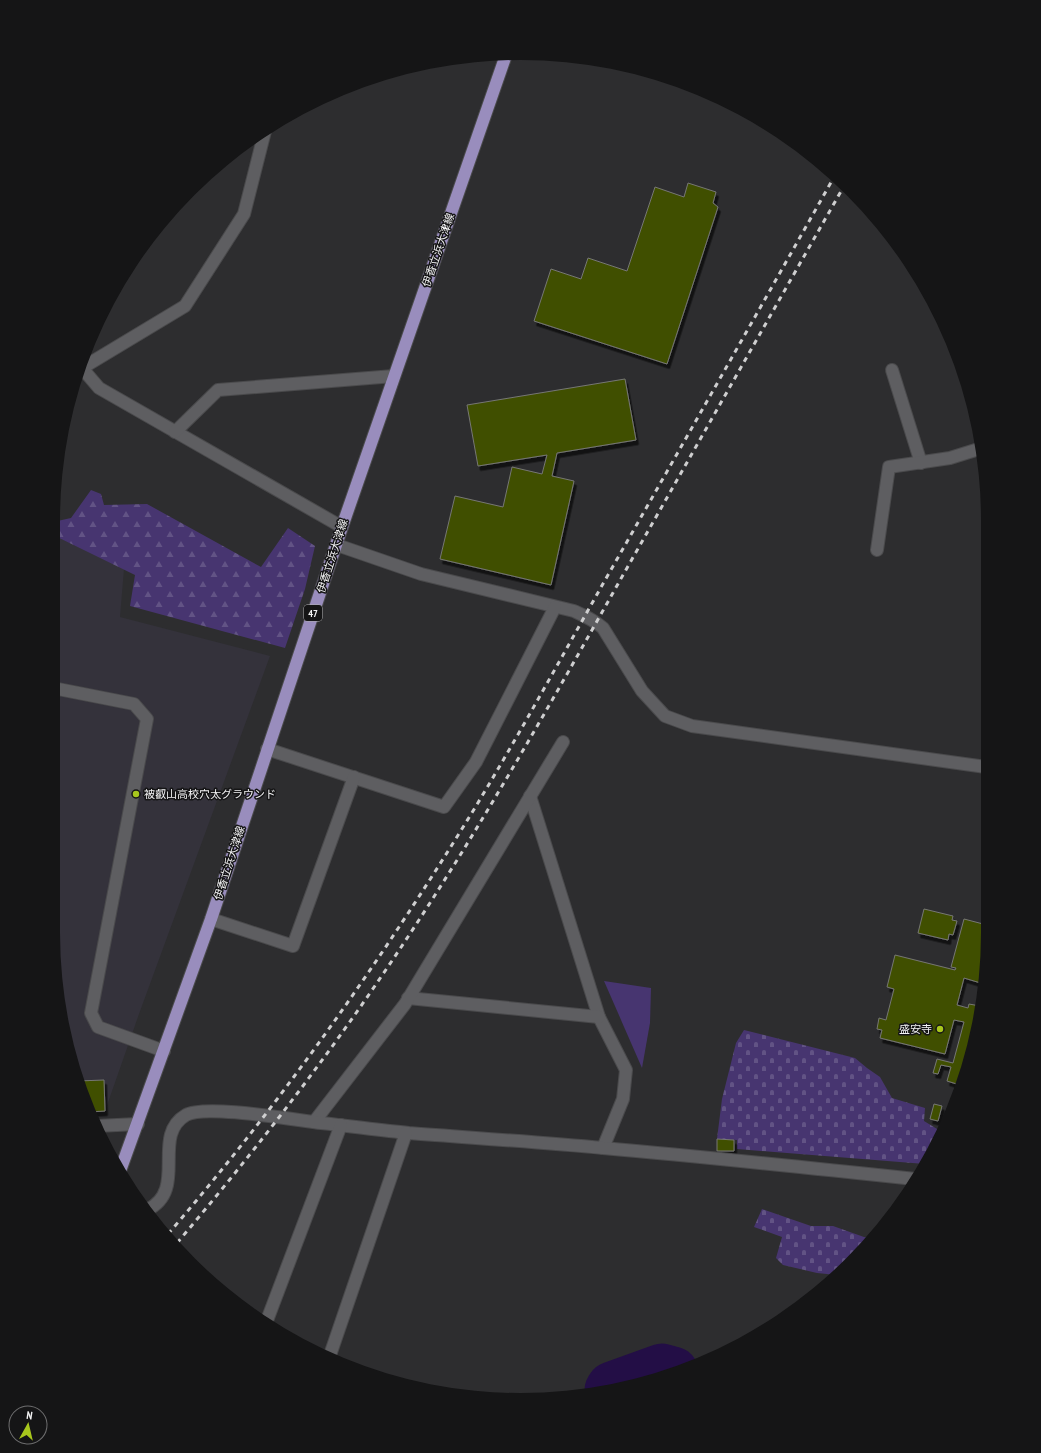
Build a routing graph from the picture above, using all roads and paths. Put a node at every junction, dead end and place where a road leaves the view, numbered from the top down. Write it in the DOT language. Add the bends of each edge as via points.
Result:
graph roads {
  1 [pos="504,61"];
  2 [pos="263,139"];
  3 [pos="87,364"];
  4 [pos="892,370"];
  5 [pos="84,372"];
  6 [pos="394,376"];
  7 [pos="175,432"];
  8 [pos="975,450"];
  9 [pos="921,463"];
  10 [pos="342,527"];
  11 [pos="336,544"];
  12 [pos="877,550"];
  13 [pos="555,607"];
  14 [pos="60,689"];
  15 [pos="562,742"];
  16 [pos="267,749"];
  17 [pos="981,766"];
  18 [pos="354,777"];
  19 [pos="530,796"];
  20 [pos="211,919"];
  21 [pos="408,998"];
  22 [pos="598,1016"];
  23 [pos="164,1051"];
  24 [pos="314,1122"];
  25 [pos="138,1124"];
  26 [pos="341,1125"];
  27 [pos="102,1126"];
  28 [pos="406,1132"];
  29 [pos="603,1148"];
  30 [pos="123,1164"];
  31 [pos="909,1178"];
  32 [pos="151,1208"];
  33 [pos="268,1317"];
  34 [pos="331,1352"];
  1 -- 6 [label="main road, 伊香立浜大津線 / 47"];
  2 -- 3 [label="street" via="244,214 185,306"];
  4 -- 9 [label="street"];
  5 -- 7 [label="street" via="99,388"];
  6 -- 7 [label="street" via="218,390"];
  6 -- 10 [label="main road, 伊香立浜大津線 / 47"];
  7 -- 10 [label="street"];
  8 -- 9 [label="street"];
  9 -- 12 [label="street" via="889,467"];
  10 -- 11 [label="main road, 伊香立浜大津線 / 47"];
  11 -- 13 [label="street" via="421,574"];
  11 -- 16 [label="main road, 伊香立浜大津線 / 47"];
  13 -- 17 [label="street" via="574,612 603,628 642,691 665,716 685,724"];
  13 -- 18 [label="street" via="476,762 444,806"];
  14 -- 23 [label="street" via="134,704 147,719 91,1013 98,1027"];
  15 -- 19 [label="street"];
  16 -- 18 [label="street"];
  16 -- 20 [label="main road, 伊香立浜大津線 / 47"];
  18 -- 20 [label="street" via="293,946"];
  19 -- 21 [label="street"];
  19 -- 22 [label="street"];
  20 -- 23 [label="main road, 伊香立浜大津線 / 47"];
  21 -- 22 [label="street"];
  21 -- 24 [label="street"];
  22 -- 29 [label="street" via="626,1070 623,1099"];
  23 -- 25 [label="main road, 伊香立浜大津線 / 47"];
  24 -- 26 [label="street"];
  24 -- 32 [label="street" via="222,1111 187,1114 173,1126 169,1143 169,1178 163,1196"];
  25 -- 27 [label="street"];
  25 -- 30 [label="main road, 伊香立浜大津線 / 47"];
  26 -- 28 [label="street"];
  26 -- 33 [label="street"];
  28 -- 29 [label="street"];
  28 -- 34 [label="street"];
  29 -- 31 [label="street"];
}
